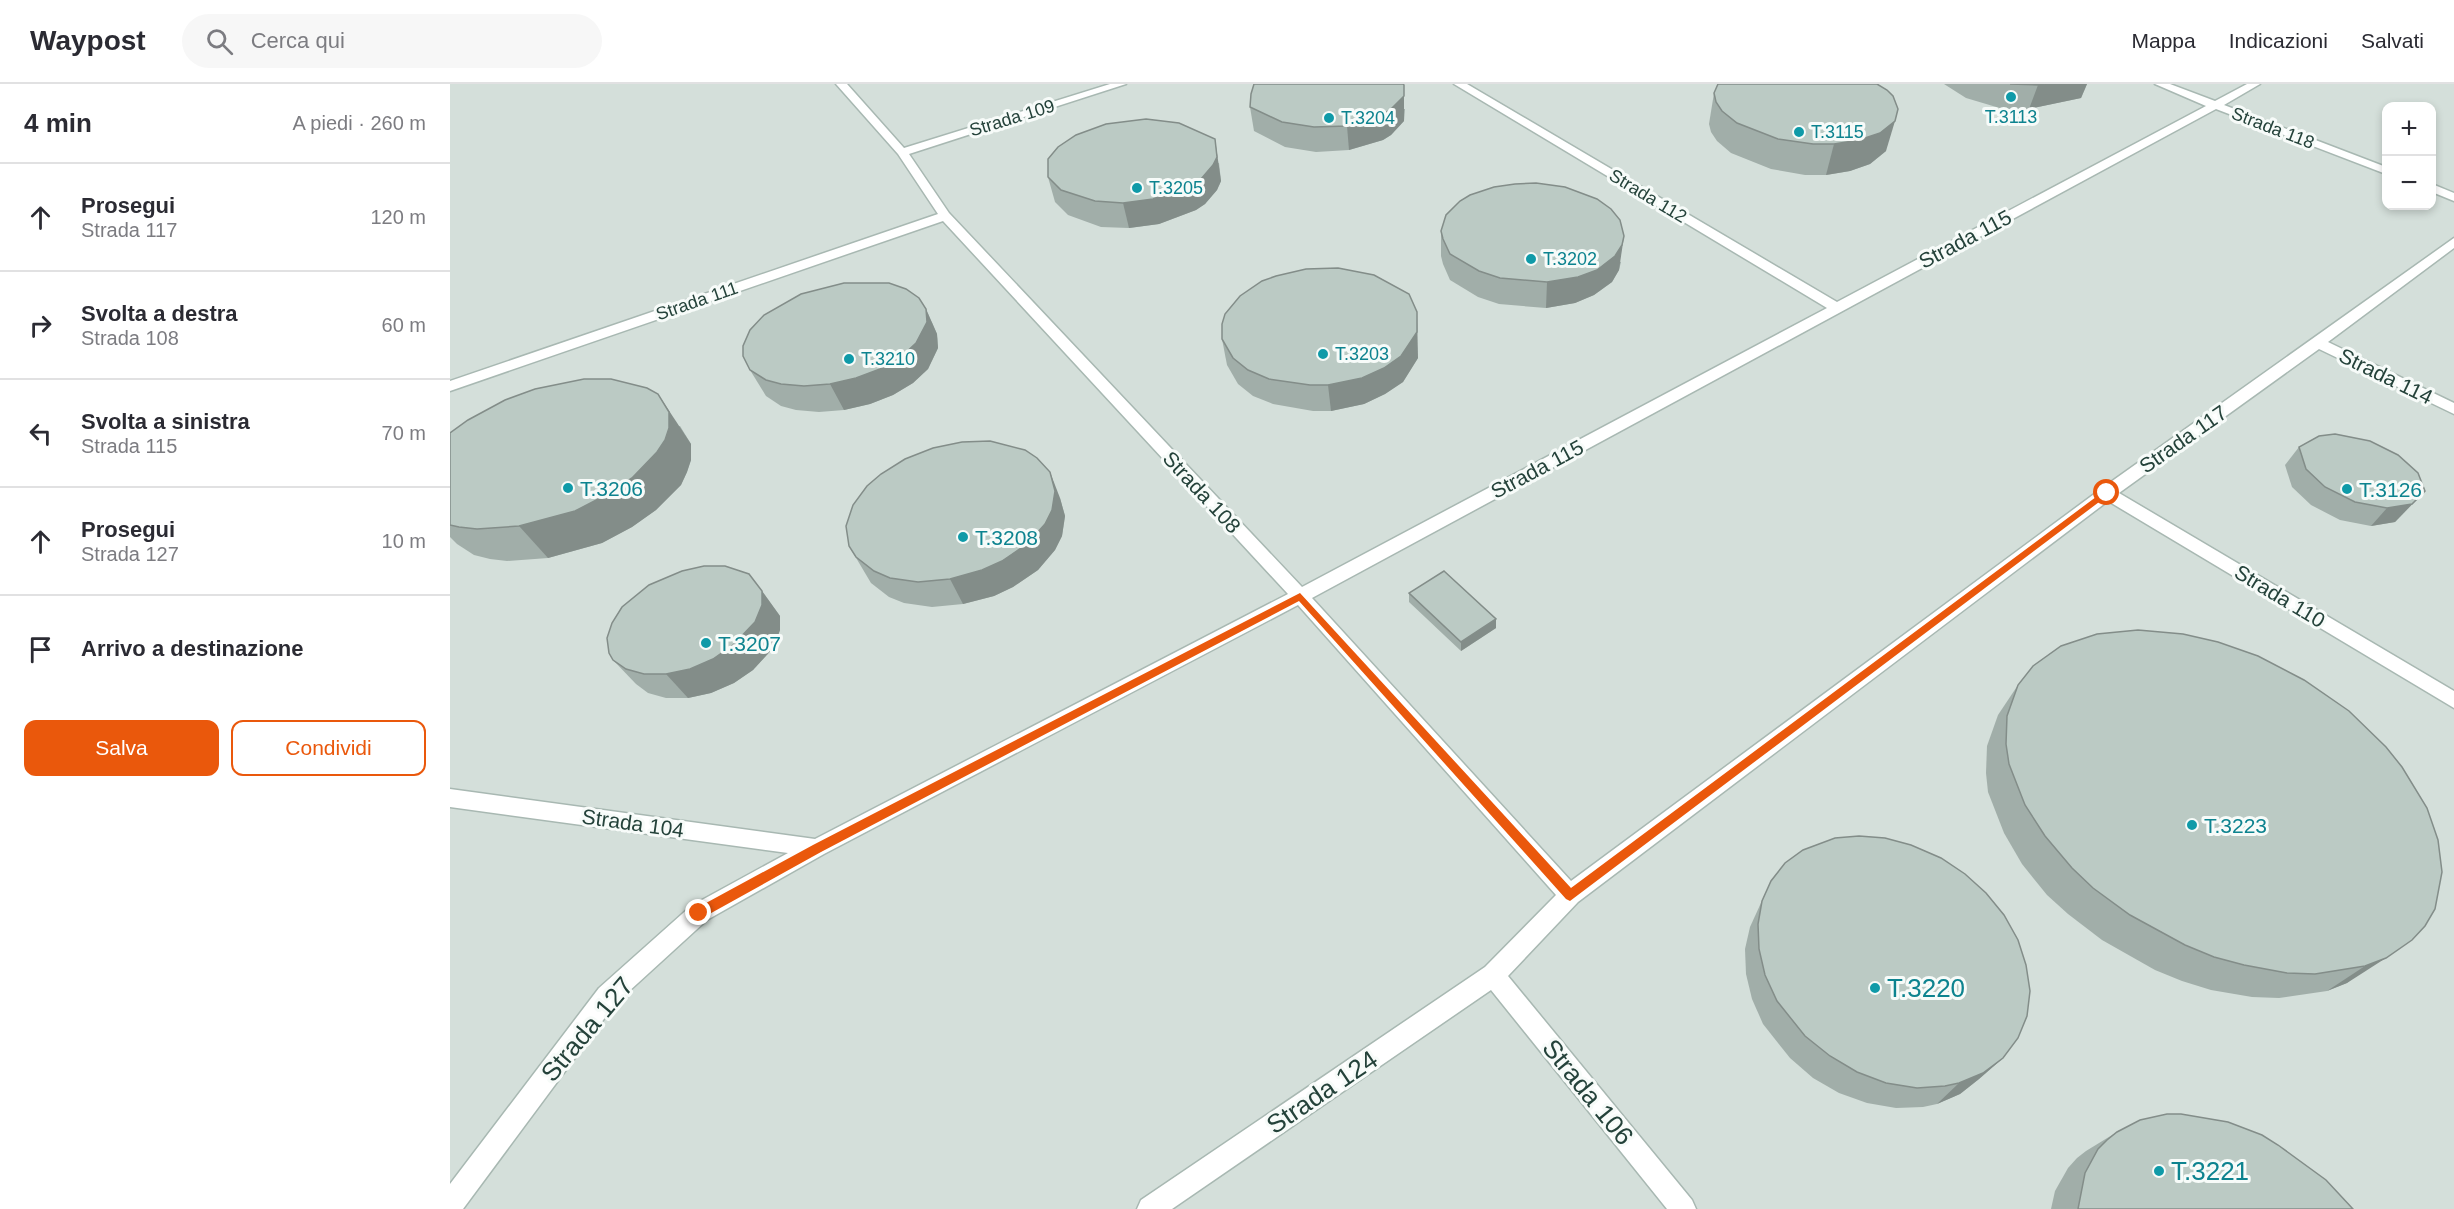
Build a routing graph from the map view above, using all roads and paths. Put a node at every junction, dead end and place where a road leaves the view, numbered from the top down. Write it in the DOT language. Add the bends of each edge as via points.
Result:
graph roads {
  1 [pos="841,84"];
  2 [pos="1121,84"];
  3 [pos="1459,84"];
  4 [pos="2160,84"];
  5 [pos="2255,84"];
  6 [pos="2214,105"];
  7 [pos="902,152"];
  8 [pos="2382,169"];
  9 [pos="2436,190"];
  10 [pos="2454,197"];
  11 [pos="945,216"];
  12 [pos="2454,242"];
  13 [pos="1838,308"];
  14 [pos="2318,343"];
  15 [pos="450,386"];
  16 [pos="2454,409"];
  17 [pos="2107,493"];
  18 [pos="1300,596"];
  19 [pos="2454,700"];
  20 [pos="450,798"];
  21 [pos="817,848"];
  22 [pos="1570,895"];
  23 [pos="1493,975"];
  24 [pos="450,1205"];
  25 [pos="1150,1209"];
  26 [pos="1683,1209"];
  1 -- 7 [label="lane, Strada 108"];
  2 -- 7 [label="lane, Strada 109"];
  3 -- 13 [label="lane, Strada 112"];
  4 -- 6 [label="lane, Strada 118"];
  5 -- 6 [label="lane, Strada 115"];
  6 -- 8 [label="lane, Strada 118"];
  6 -- 13 [label="lane, Strada 115"];
  7 -- 11 [label="lane, Strada 108"];
  9 -- 10 [label="lane"];
  11 -- 15 [label="lane, Strada 111"];
  11 -- 18 [label="lane, Strada 108"];
  12 -- 14 [label="lane, Strada 117"];
  13 -- 18 [label="lane, Strada 115"];
  14 -- 16 [label="lane, Strada 114"];
  14 -- 17 [label="lane, Strada 117"];
  17 -- 19 [label="lane, Strada 110"];
  17 -- 22 [label="lane, Strada 117"];
  18 -- 21 [label="lane, Strada 115"];
  18 -- 22 [label="lane, Strada 108"];
  20 -- 21 [label="lane, Strada 104"];
  21 -- 24 [label="lane, Strada 127" via="699,913 607,996"];
  22 -- 23 [label="lane, Strada 117"];
  23 -- 25 [label="lane, Strada 124"];
  23 -- 26 [label="lane, Strada 106"];
}
